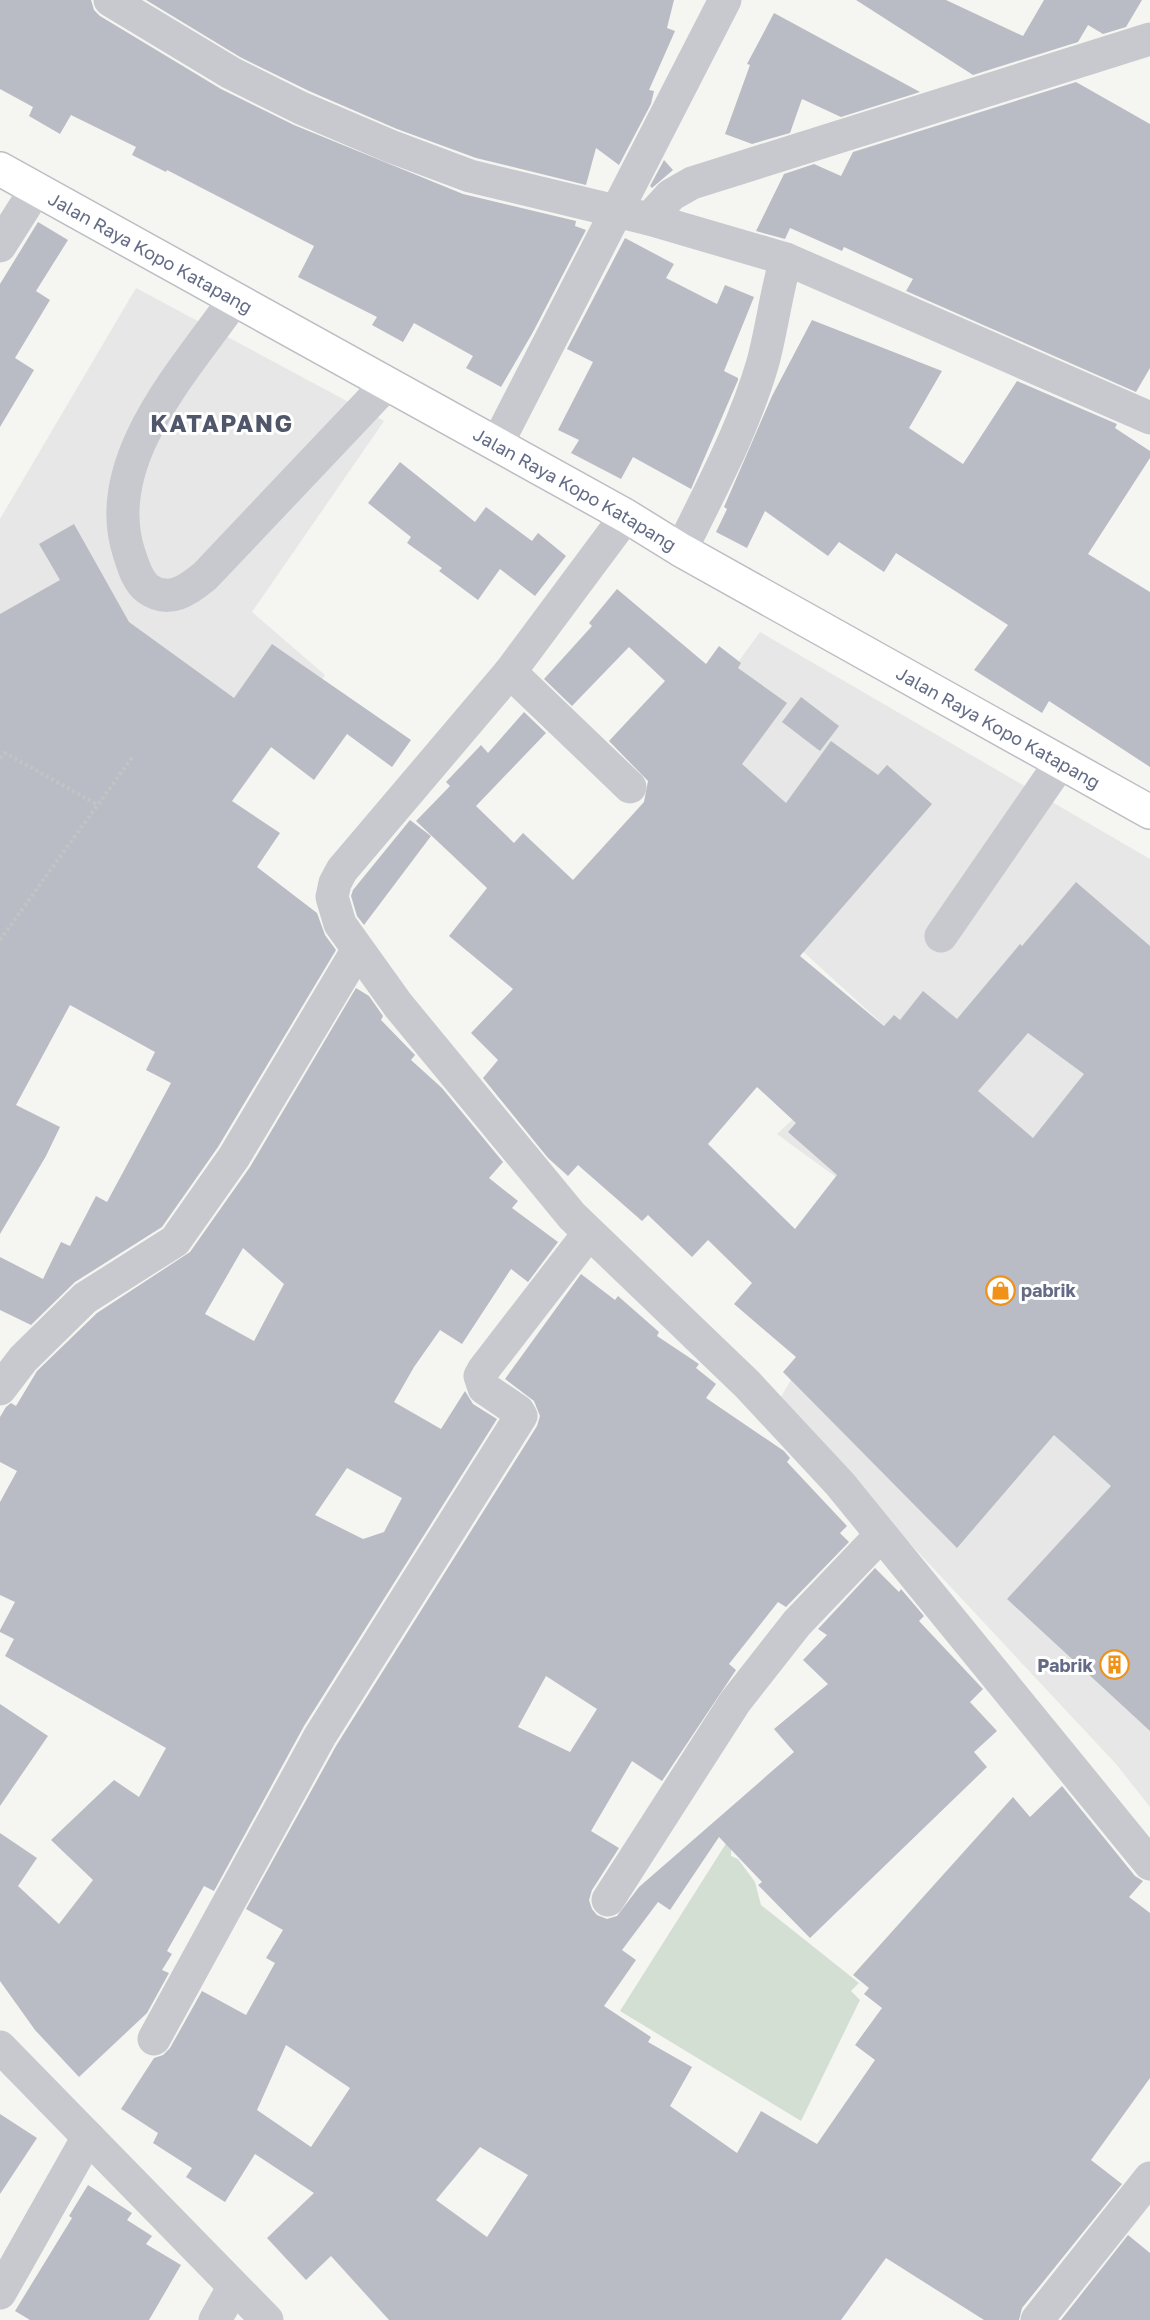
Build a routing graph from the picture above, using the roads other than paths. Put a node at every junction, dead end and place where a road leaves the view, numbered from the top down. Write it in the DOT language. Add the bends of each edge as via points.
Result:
graph roads {
  1 [pos="110,0"];
  2 [pos="725,0"];
  3 [pos="1150,39"];
  4 [pos="0,169"];
  5 [pos="36,189"];
  6 [pos="618,212"];
  7 [pos="649,219"];
  8 [pos="0,246"];
  9 [pos="782,272"];
  10 [pos="234,300"];
  11 [pos="386,385"];
  12 [pos="1150,418"];
  13 [pos="497,444"];
  14 [pos="626,516"];
  15 [pos="681,550"];
  16 [pos="510,672"];
  17 [pos="1061,762"];
  18 [pos="630,787"];
  19 [pos="1150,812"];
  20 [pos="941,936"];
  21 [pos="357,951"];
  22 [pos="589,1233"];
  23 [pos="0,1389"];
  24 [pos="881,1534"];
  25 [pos="1150,1864"];
  26 [pos="608,1900"];
  27 [pos="154,2039"];
  28 [pos="0,2047"];
  29 [pos="88,2137"];
  30 [pos="1150,2178"];
  31 [pos="233,2288"];
  32 [pos="0,2293"];
  33 [pos="215,2320"];
  34 [pos="267,2320"];
  35 [pos="1037,2320"];
  1 -- 6 [label="street" via="231,73 390,146 470,176"];
  2 -- 6 [label="street"];
  3 -- 7 [label="street" via="692,183 671,195"];
  4 -- 5 [label="main road, Jalan Raya Kopo Katapang"];
  5 -- 8 [label="street"];
  5 -- 10 [label="main road, Jalan Raya Kopo Katapang"];
  6 -- 7 [label="street"];
  6 -- 13 [label="street"];
  7 -- 9 [label="street"];
  9 -- 12 [label="street"];
  9 -- 15 [label="street" via="763,361 734,444"];
  10 -- 11 [label="main road, Jalan Raya Kopo Katapang"];
  10 -- 11 [label="street" via="153,416 124,482 126,544 135,571 153,593 174,595 188,591 205,576"];
  11 -- 13 [label="main road, Jalan Raya Kopo Katapang"];
  13 -- 14 [label="main road, Jalan Raya Kopo Katapang"];
  14 -- 15 [label="main road, Jalan Raya Kopo Katapang"];
  14 -- 16 [label="street"];
  15 -- 17 [label="main road, Jalan Raya Kopo Katapang"];
  16 -- 18 [label="street"];
  16 -- 21 [label="street" via="342,870 332,897 340,924"];
  17 -- 19 [label="main road, Jalan Raya Kopo Katapang"];
  17 -- 20 [label="street"];
  21 -- 22 [label="street" via="506,1137"];
  21 -- 23 [label="street" via="234,1157 175,1241 86,1298 23,1359"];
  22 -- 24 [label="street" via="747,1384"];
  22 -- 27 [label="street" via="480,1376 484,1388 520,1416 320,1736"];
  24 -- 25 [label="street"];
  24 -- 26 [label="street" via="797,1623 735,1702"];
  28 -- 29 [label="street"];
  29 -- 31 [label="street"];
  29 -- 32 [label="street"];
  30 -- 35 [label="street"];
  31 -- 33 [label="street"];
  31 -- 34 [label="street"];
}
